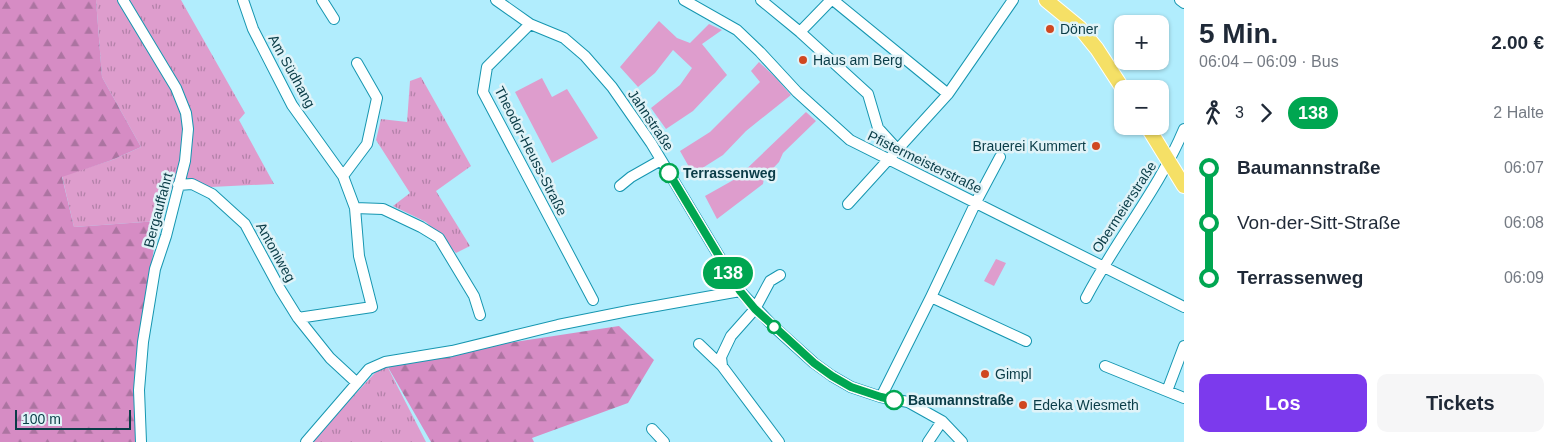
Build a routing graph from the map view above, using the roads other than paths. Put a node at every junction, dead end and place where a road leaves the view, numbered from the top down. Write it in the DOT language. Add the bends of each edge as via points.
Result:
graph roads {
  1 [pos="123,0"];
  2 [pos="243,0"];
  3 [pos="322,0"];
  4 [pos="496,0"];
  5 [pos="684,0"];
  6 [pos="761,0"];
  7 [pos="832,0"];
  8 [pos="1013,0"];
  9 [pos="1046,0"];
  10 [pos="1180,0"];
  11 [pos="1184,3"];
  12 [pos="334,19"];
  13 [pos="530,24"];
  14 [pos="800,32"];
  15 [pos="357,63"];
  16 [pos="1117,80"];
  17 [pos="948,94"];
  18 [pos="1184,128"];
  19 [pos="1153,135"];
  20 [pos="898,150"];
  21 [pos="1000,157"];
  22 [pos="661,160"];
  23 [pos="888,160"];
  24 [pos="1170,162"];
  25 [pos="343,176"];
  26 [pos="178,185"];
  27 [pos="620,186"];
  28 [pos="1184,186"];
  29 [pos="976,202"];
  30 [pos="848,204"];
  31 [pos="355,208"];
  32 [pos="1102,266"];
  33 [pos="780,275"];
  34 [pos="740,291"];
  35 [pos="931,297"];
  36 [pos="1086,298"];
  37 [pos="593,300"];
  38 [pos="1184,307"];
  39 [pos="755,309"];
  40 [pos="480,315"];
  41 [pos="298,318"];
  42 [pos="1026,341"];
  43 [pos="699,344"];
  44 [pos="1184,346"];
  45 [pos="722,366"];
  46 [pos="1105,366"];
  47 [pos="357,383"];
  48 [pos="1167,391"];
  49 [pos="881,397"];
  50 [pos="1184,398"];
  51 [pos="942,421"];
  52 [pos="652,429"];
  53 [pos="140,442"];
  54 [pos="306,442"];
  55 [pos="664,442"];
  56 [pos="779,442"];
  57 [pos="928,442"];
  58 [pos="962,442"];
  1 -- 26 [label="street, Bergauffahrt" via="176,88 186,113 188,146"];
  2 -- 25 [label="street, Am Südhang" via="253,29 292,104"];
  3 -- 12 [label="street"];
  4 -- 13 [label="street, Jahnstraße"];
  5 -- 23 [label="street, Pfistermeisterstraße" via="737,30 797,92 850,140"];
  6 -- 14 [label="street"];
  7 -- 14 [label="street"];
  7 -- 17 [label="street"];
  8 -- 17 [label="street"];
  9 -- 16 [label="main road" via="1080,28"];
  10 -- 11 [label="street"];
  13 -- 22 [label="street, Jahnstraße" via="564,38 586,56 622,100"];
  13 -- 37 [label="street, Theodor-Heuss-Straße" via="487,67 482,92"];
  14 -- 20 [label="street" via="868,94 878,128"];
  15 -- 25 [label="street" via="378,98 367,144"];
  17 -- 20 [label="street"];
  18 -- 24 [label="street, Obermeierstraße"];
  19 -- 24 [label="main road"];
  20 -- 23 [label="street"];
  21 -- 29 [label="street"];
  22 -- 27 [label="street"];
  22 -- 34 [label="street, Jahnstraße"];
  23 -- 29 [label="street, Pfistermeisterstraße"];
  23 -- 30 [label="street"];
  24 -- 28 [label="main road"];
  24 -- 32 [label="street, Obermeierstraße"];
  25 -- 31 [label="street, Am Südhang"];
  26 -- 41 [label="street, Antoniweg" via="192,184 212,194 245,224"];
  26 -- 53 [label="street, Bergauffahrt" via="155,269 143,342 139,390"];
  29 -- 32 [label="street, Pfistermeisterstraße"];
  29 -- 35 [label="street"];
  31 -- 40 [label="street" via="384,209 439,238 474,296"];
  31 -- 41 [label="street, Am Südhang" via="359,256 372,307"];
  32 -- 36 [label="street"];
  32 -- 38 [label="street, Pfistermeisterstraße"];
  33 -- 39 [label="street" via="770,281"];
  34 -- 39 [label="street, Jahnstraße"];
  34 -- 47 [label="street" via="558,325 452,351 384,362 369,369"];
  35 -- 42 [label="street"];
  35 -- 49 [label="street"];
  39 -- 45 [label="street" via="731,336 721,357"];
  39 -- 49 [label="street, Jahnstraße" via="814,363 851,387"];
  41 -- 47 [label="street, Antoniweg" via="330,358"];
  43 -- 45 [label="street"];
  44 -- 48 [label="street"];
  45 -- 56 [label="street"];
  46 -- 48 [label="street"];
  47 -- 54 [label="street"];
  48 -- 50 [label="street"];
  49 -- 51 [label="street, Jahnstraße" via="908,402"];
  51 -- 57 [label="street"];
  51 -- 58 [label="street, Jahnstraße"];
  52 -- 55 [label="street"];
}
